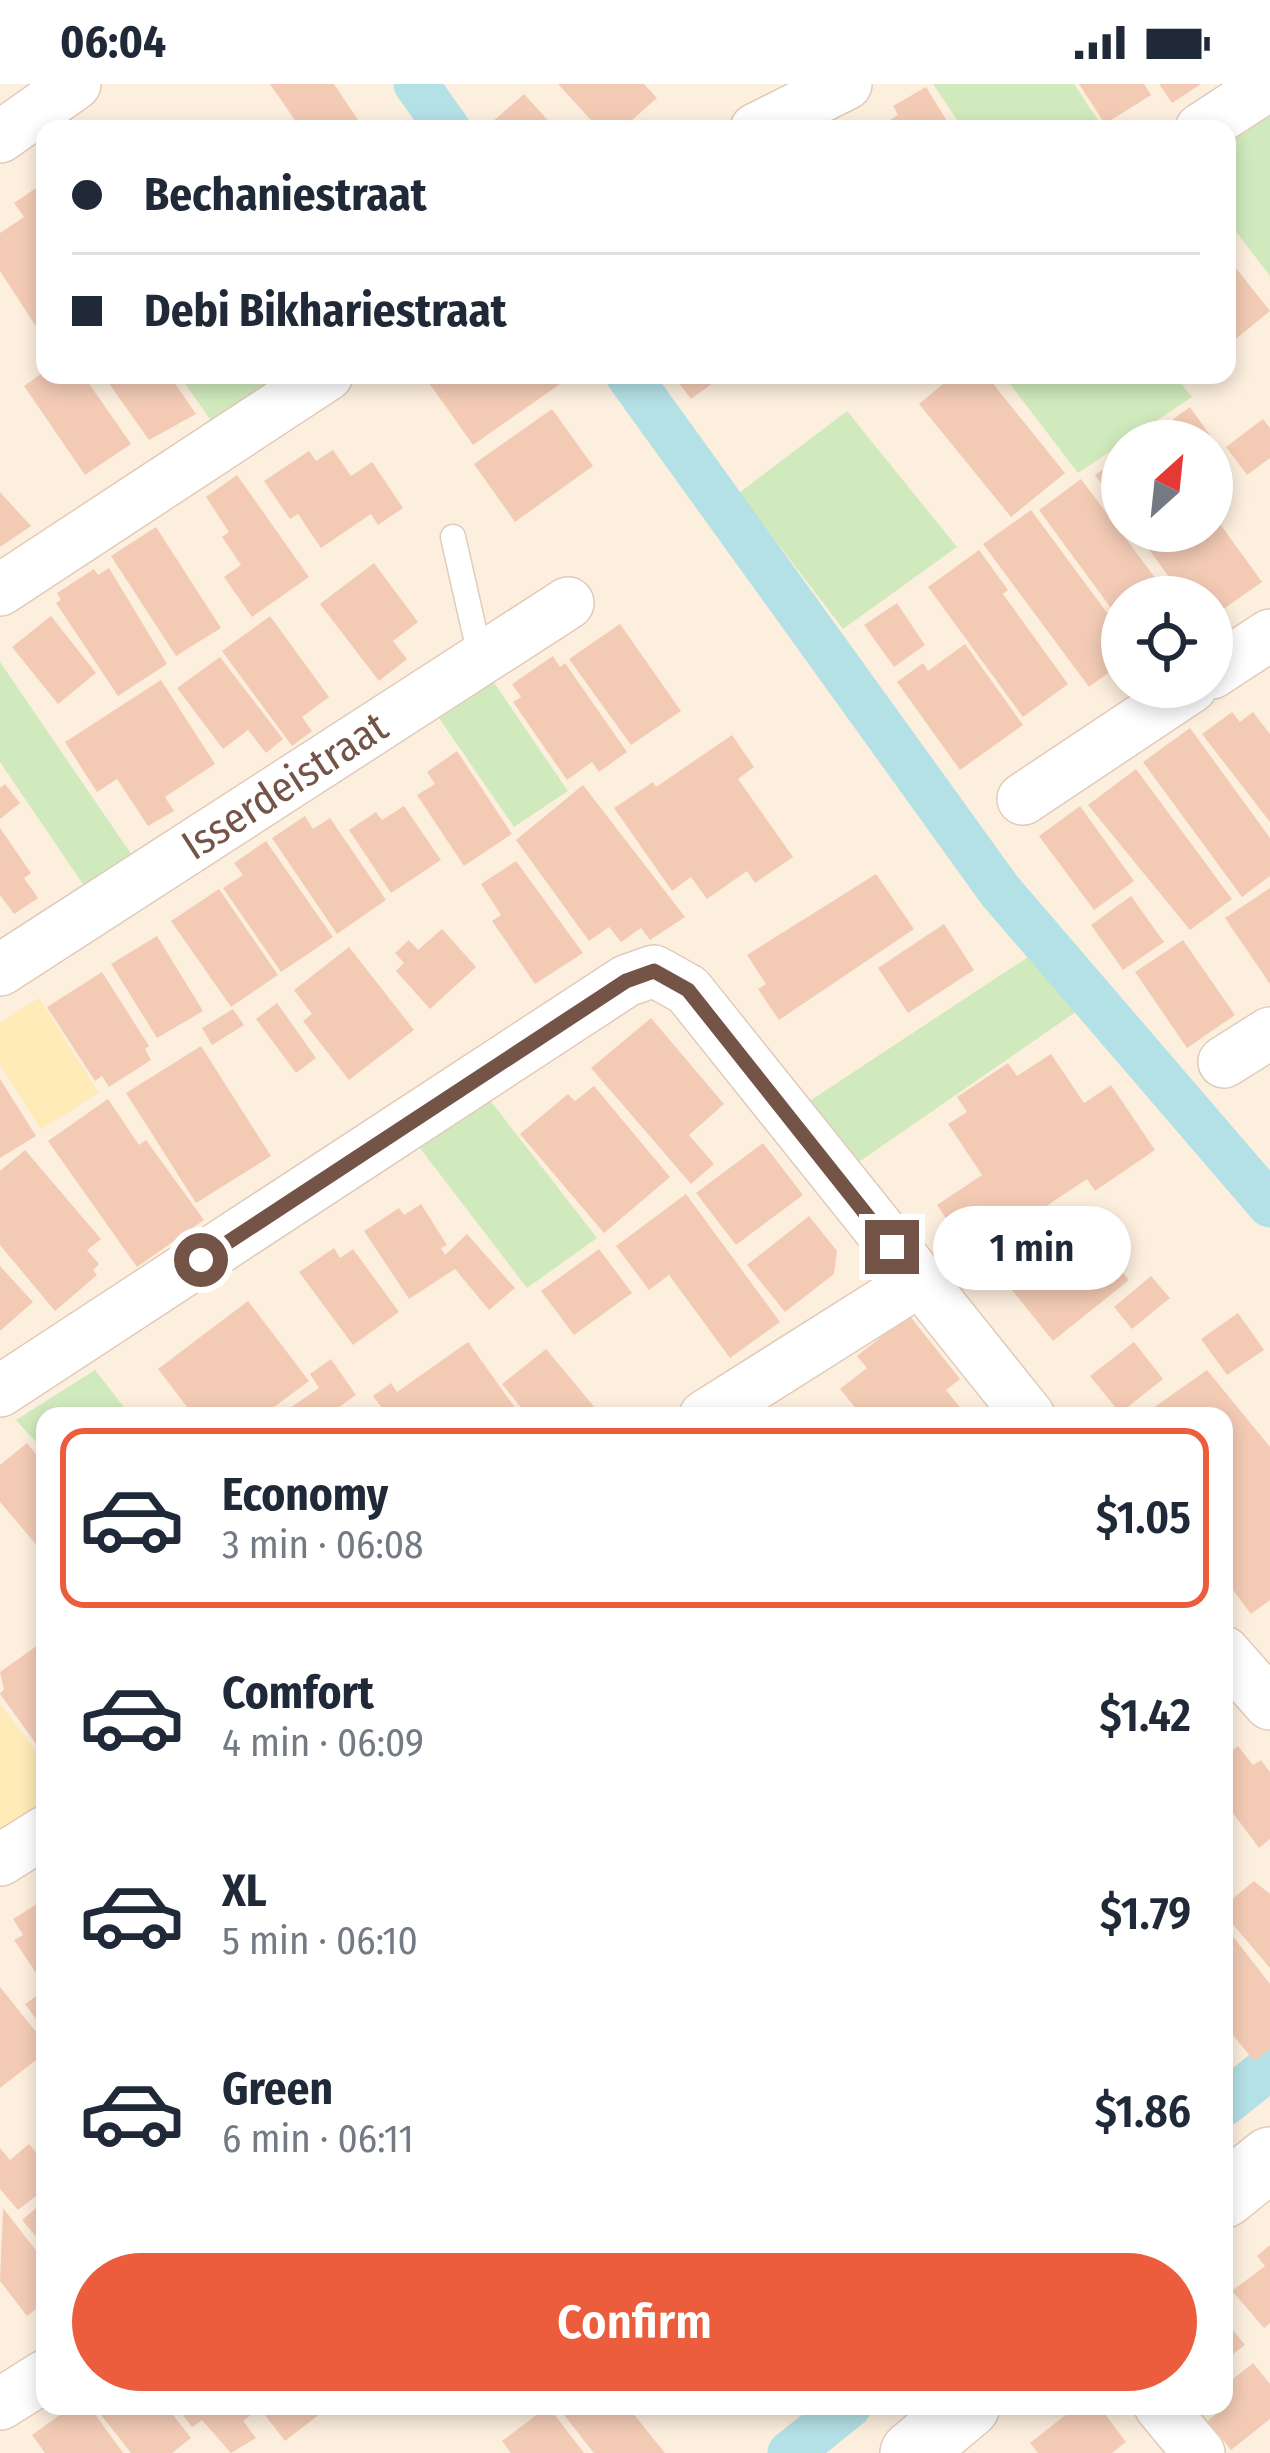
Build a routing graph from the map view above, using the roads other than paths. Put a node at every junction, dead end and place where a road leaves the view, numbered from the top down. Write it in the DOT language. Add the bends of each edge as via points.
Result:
graph roads {
  1 [pos="75,84"];
  2 [pos="846,84"];
  3 [pos="1270,84"];
  4 [pos="774,120"];
  5 [pos="1215,120"];
  6 [pos="0,136"];
  7 [pos="313,384"];
  8 [pos="453,538"];
  9 [pos="0,590"];
  10 [pos="568,602"];
  11 [pos="1270,635"];
  12 [pos="480,656"];
  13 [pos="1233,660"];
  14 [pos="1160,708"];
  15 [pos="1023,799"];
  16 [pos="0,970"];
  17 [pos="1270,1034"];
  18 [pos="1224,1062"];
  19 [pos="919,1281"];
  20 [pos="0,1391"];
  21 [pos="719,1407"];
  22 [pos="1022,1407"];
  23 [pos="1233,1662"];
  24 [pos="1270,1703"];
  25 [pos="36,1838"];
  26 [pos="0,1860"];
  27 [pos="1270,2159"];
  28 [pos="1233,2189"];
  29 [pos="36,2382"];
  30 [pos="0,2404"];
  31 [pos="957,2415"];
  32 [pos="1167,2415"];
  33 [pos="912,2453"];
  34 [pos="1198,2453"];
  1 -- 6 [label="street"];
  2 -- 4 [label="street"];
  3 -- 5 [label="street"];
  7 -- 9 [label="street"];
  8 -- 12 [label="lane"];
  10 -- 12 [label="street, Isserdeistraat"];
  11 -- 13 [label="street"];
  12 -- 16 [label="street, Isserdeistraat"];
  14 -- 15 [label="street"];
  17 -- 18 [label="street"];
  19 -- 20 [label="street" via="688,990 654,971 626,981"];
  19 -- 21 [label="street"];
  19 -- 22 [label="street"];
  23 -- 24 [label="street"];
  25 -- 26 [label="street"];
  27 -- 28 [label="street"];
  29 -- 30 [label="street"];
  31 -- 33 [label="street"];
  32 -- 34 [label="street"];
}
